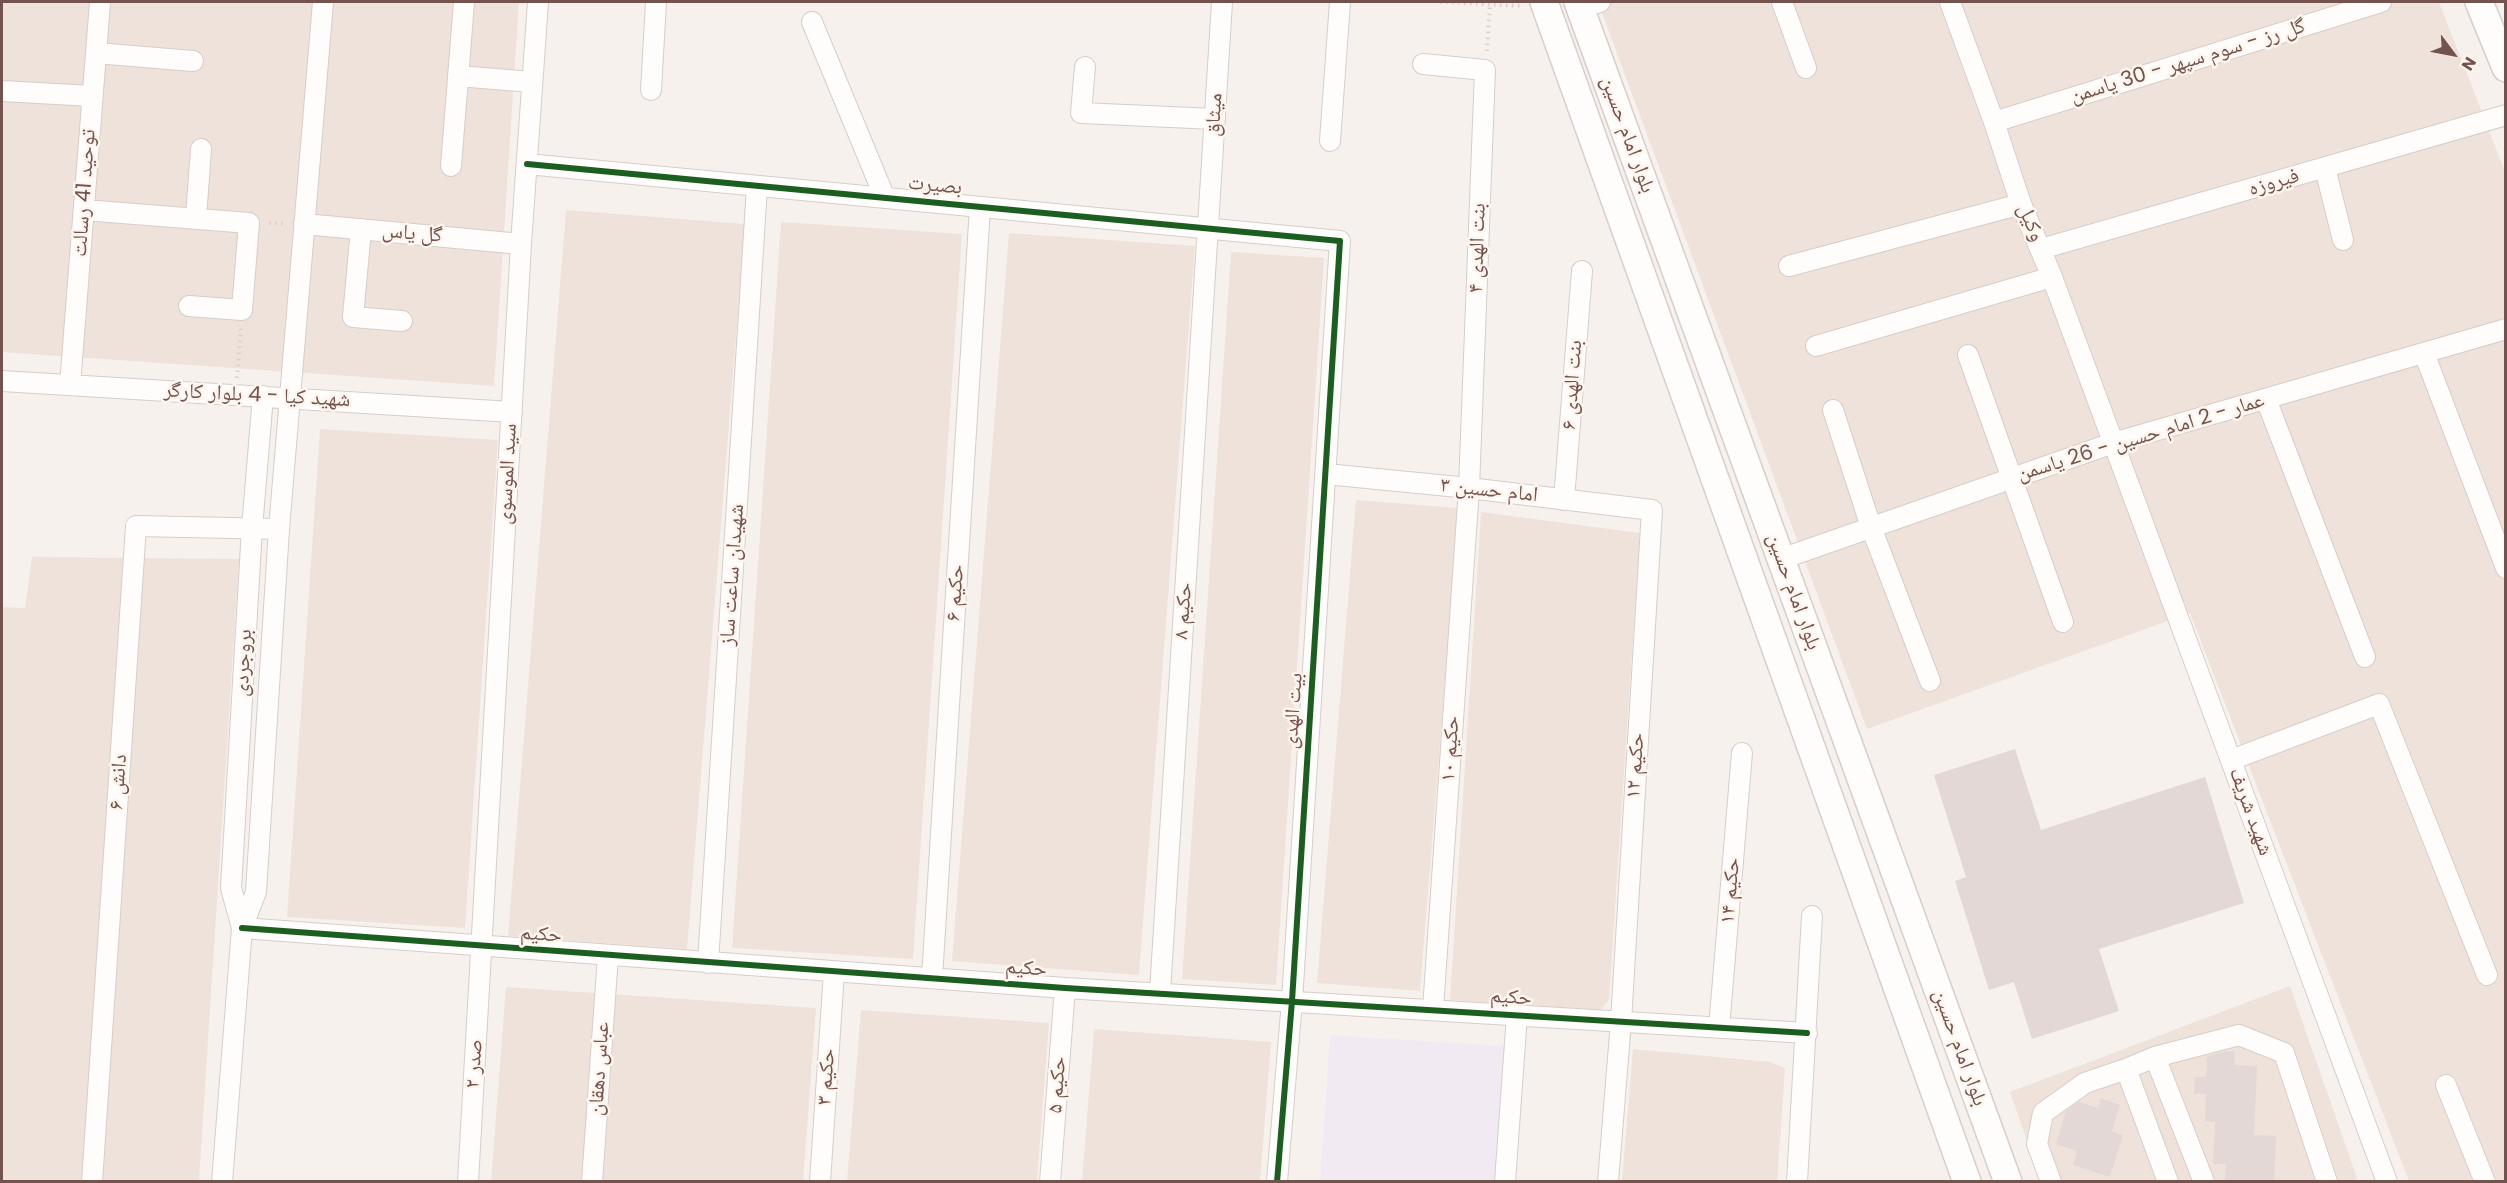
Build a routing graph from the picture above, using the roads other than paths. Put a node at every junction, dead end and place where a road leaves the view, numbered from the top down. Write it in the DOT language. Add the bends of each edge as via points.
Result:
graph roads {
  1 [pos="100,2"];
  2 [pos="323,2"];
  3 [pos="464,2"];
  4 [pos="538,2"];
  5 [pos="656,2"];
  6 [pos="1222,2"];
  7 [pos="1340,2"];
  8 [pos="1782,2"];
  9 [pos="1950,2"];
  10 [pos="2381,2"];
  11 [pos="2479,2"];
  12 [pos="1545,4"];
  13 [pos="1586,4"];
  14 [pos="812,21"];
  15 [pos="96,53"];
  16 [pos="193,61"];
  17 [pos="1423,64"];
  18 [pos="1085,67"];
  19 [pos="1806,68"];
  20 [pos="2505,68"];
  21 [pos="458,76"];
  22 [pos="532,82"];
  23 [pos="651,90"];
  24 [pos="2,91"];
  25 [pos="92,96"];
  26 [pos="2505,115"];
  27 [pos="1215,119"];
  28 [pos="1994,122"];
  29 [pos="1330,141"];
  30 [pos="201,149"];
  31 [pos="527,164"];
  32 [pos="451,166"];
  33 [pos="2325,168"];
  34 [pos="1643,180"];
  35 [pos="757,186"];
  36 [pos="1612,192"];
  37 [pos="885,198"];
  38 [pos="2021,204"];
  39 [pos="980,207"];
  40 [pos="84,210"];
  41 [pos="196,218"];
  42 [pos="304,224"];
  43 [pos="361,229"];
  44 [pos="1209,229"];
  45 [pos="2343,240"];
  46 [pos="1340,241"];
  47 [pos="521,244"];
  48 [pos="2041,249"];
  49 [pos="1789,266"];
  50 [pos="1582,271"];
  51 [pos="2052,277"];
  52 [pos="189,306"];
  53 [pos="402,321"];
  54 [pos="2505,329"];
  55 [pos="1816,346"];
  56 [pos="2424,353"];
  57 [pos="1968,355"];
  58 [pos="2,381"];
  59 [pos="70,385"];
  60 [pos="263,396"];
  61 [pos="290,398"];
  62 [pos="2266,399"];
  63 [pos="1833,410"];
  64 [pos="512,412"];
  65 [pos="2113,443"];
  66 [pos="1326,474"];
  67 [pos="2013,478"];
  68 [pos="1469,488"];
  69 [pos="1564,500"];
  70 [pos="1652,510"];
  71 [pos="1871,527"];
  72 [pos="252,528"];
  73 [pos="279,529"];
  74 [pos="1781,559"];
  75 [pos="2505,568"];
  76 [pos="2063,622"];
  77 [pos="2365,657"];
  78 [pos="1930,681"];
  79 [pos="240,728"];
  80 [pos="267,730"];
  81 [pos="1742,753"];
  82 [pos="2231,760"];
  83 [pos="1812,916"];
  84 [pos="242,928"];
  85 [pos="482,947"];
  86 [pos="608,956"];
  87 [pos="708,963"];
  88 [pos="834,972"];
  89 [pos="2487,975"];
  90 [pos="932,978"];
  91 [pos="1065,988"];
  92 [pos="1160,992"];
  93 [pos="1292,1001"];
  94 [pos="1433,1010"];
  95 [pos="1517,1015"];
  96 [pos="1621,1021"];
  97 [pos="1719,1028"];
  98 [pos="1807,1033"];
  99 [pos="2156,1057"];
  100 [pos="2127,1069"];
  101 [pos="2446,1085"];
  102 [pos="92,1182"];
  103 [pos="222,1182"];
  104 [pos="468,1182"];
  105 [pos="592,1182"];
  106 [pos="820,1182"];
  107 [pos="1050,1182"];
  108 [pos="1277,1182"];
  109 [pos="1505,1182"];
  110 [pos="1608,1182"];
  111 [pos="1797,1182"];
  112 [pos="1967,1182"];
  113 [pos="2008,1182"];
  114 [pos="2051,1182"];
  115 [pos="2168,1182"];
  116 [pos="2204,1182"];
  117 [pos="2327,1182"];
  118 [pos="2387,1182"];
  119 [pos="2485,1182"];
  1 -- 15 [label="street, توحید 41 رسالت"];
  2 -- 42 [label="street, بروجردی"];
  3 -- 21 [label="street"];
  4 -- 22 [label="street, سید الموسوی"];
  5 -- 23 [label="street"];
  6 -- 27 [label="street, میثاق"];
  7 -- 29 [label="street"];
  8 -- 19 [label="street"];
  9 -- 28 [label="street, وکیل"];
  10 -- 28 [label="street, گل رز - سوم سپهر - 30 یاسمن"];
  11 -- 20 [label="main road"];
  12 -- 36 [label="main road, بلوار امام حسین"];
  13 -- 34 [label="main road, بلوار امام حسین"];
  14 -- 37 [label="street"];
  15 -- 16 [label="street"];
  15 -- 25 [label="street, توحید 41 رسالت"];
  17 -- 68 [label="street, بنت الهدی ۴" via="1485,70"];
  18 -- 27 [label="street" via="1081,112"];
  21 -- 22 [label="street"];
  21 -- 32 [label="street"];
  22 -- 31 [label="street, سید الموسوی"];
  24 -- 25 [label="street"];
  25 -- 40 [label="street, توحید 41 رسالت"];
  26 -- 33 [label="street, فیروزه"];
  27 -- 44 [label="street, میثاق"];
  28 -- 38 [label="street, وکیل"];
  30 -- 41 [label="street"];
  31 -- 35 [label="street, بصیرت"];
  31 -- 47 [label="street, سید الموسوی"];
  33 -- 45 [label="street"];
  33 -- 48 [label="street, فیروزه"];
  34 -- 36 [label="main road"];
  34 -- 74 [label="main road, بلوار امام حسین"];
  35 -- 37 [label="street, بصیرت"];
  35 -- 87 [label="street, شهیدان ساعت ساز"];
  36 -- 112 [label="main road, بلوار امام حسین"];
  37 -- 39 [label="street, بصیرت"];
  38 -- 48 [label="street, وکیل"];
  38 -- 49 [label="street"];
  39 -- 44 [label="street, بصیرت"];
  39 -- 90 [label="street, حکیم ۶"];
  40 -- 41 [label="street"];
  40 -- 59 [label="street, توحید 41 رسالت"];
  41 -- 52 [label="street" via="249,223 242,310"];
  42 -- 43 [label="street, گل یاس"];
  42 -- 61 [label="street, بروجردی"];
  43 -- 47 [label="street, گل یاس"];
  43 -- 53 [label="street" via="353,317"];
  44 -- 46 [label="street, بصیرت"];
  44 -- 92 [label="street, حکیم ۸"];
  46 -- 66 [label="street, بیت الهدی"];
  47 -- 64 [label="street, سید الموسوی"];
  48 -- 51 [label="street, وکیل"];
  50 -- 69 [label="street, بنت الهدی ۶"];
  51 -- 55 [label="street"];
  51 -- 65 [label="street, وکیل"];
  54 -- 56 [label="street, عمار - 2 امام حسین - 26 یاسمن"];
  56 -- 62 [label="street, عمار - 2 امام حسین - 26 یاسمن"];
  56 -- 75 [label="street"];
  57 -- 67 [label="street"];
  58 -- 59 [label="street, شهید کیا - 4 بلوار کارگر"];
  59 -- 60 [label="street, شهید کیا - 4 بلوار کارگر"];
  60 -- 61 [label="street, شهید کیا - 4 بلوار کارگر"];
  60 -- 72 [label="street, بروجردی"];
  61 -- 64 [label="street, شهید کیا - 4 بلوار کارگر"];
  61 -- 73 [label="street, بروجردی"];
  62 -- 65 [label="street, عمار - 2 امام حسین - 26 یاسمن"];
  62 -- 77 [label="street"];
  63 -- 71 [label="street"];
  64 -- 85 [label="street, سید الموسوی"];
  65 -- 67 [label="street, عمار - 2 امام حسین - 26 یاسمن"];
  65 -- 82 [label="street, شهید شریف"];
  66 -- 68 [label="street, امام حسین ۳"];
  66 -- 93 [label="street, بیت الهدی"];
  67 -- 71 [label="street, عمار - 2 امام حسین - 26 یاسمن"];
  67 -- 76 [label="street"];
  68 -- 69 [label="street, امام حسین ۳"];
  68 -- 94 [label="street, حکیم ۱۰"];
  69 -- 70 [label="street, امام حسین ۳"];
  70 -- 96 [label="street, حکیم ۱۲"];
  71 -- 74 [label="street, عمار - 2 امام حسین - 26 یاسمن"];
  71 -- 78 [label="street"];
  72 -- 73 [label="street, دانش ۶"];
  72 -- 79 [label="street, بروجردی"];
  72 -- 102 [label="street, دانش ۶" via="136,526"];
  73 -- 80 [label="street, بروجردی"];
  74 -- 113 [label="main road, بلوار امام حسین"];
  79 -- 80 [label="street"];
  79 -- 84 [label="street, بروجردی" via="231,888"];
  80 -- 84 [label="street, بروجردی" via="256,892"];
  81 -- 97 [label="street, حکیم ۱۴"];
  82 -- 89 [label="street" via="2379,704"];
  82 -- 118 [label="street, شهید شریف"];
  83 -- 98 [label="street"];
  84 -- 85 [label="street, حکیم"];
  84 -- 103 [label="street, بروجردی"];
  85 -- 86 [label="street, حکیم"];
  85 -- 104 [label="street, صدر ۲"];
  86 -- 87 [label="street, حکیم"];
  86 -- 105 [label="street, عباس دهقان"];
  87 -- 88 [label="street, حکیم"];
  88 -- 90 [label="street, حکیم"];
  88 -- 106 [label="street, حکیم ۳"];
  90 -- 91 [label="street, حکیم"];
  91 -- 92 [label="street, حکیم"];
  91 -- 107 [label="street, حکیم ۵"];
  92 -- 93 [label="street, حکیم"];
  93 -- 94 [label="street, حکیم"];
  93 -- 108 [label="street, بیت الهدی"];
  94 -- 95 [label="street, حکیم"];
  95 -- 96 [label="street, حکیم"];
  95 -- 109 [label="street"];
  96 -- 97 [label="street, حکیم"];
  96 -- 110 [label="street, حکیم ۱۲"];
  97 -- 98 [label="street, حکیم"];
  98 -- 111 [label="street"];
  99 -- 100 [label="street"];
  99 -- 116 [label="street"];
  99 -- 117 [label="street" via="2239,1035 2284,1053"];
  100 -- 114 [label="street" via="2085,1083 2043,1113 2037,1144"];
  100 -- 115 [label="street"];
  101 -- 119 [label="street"];
}
